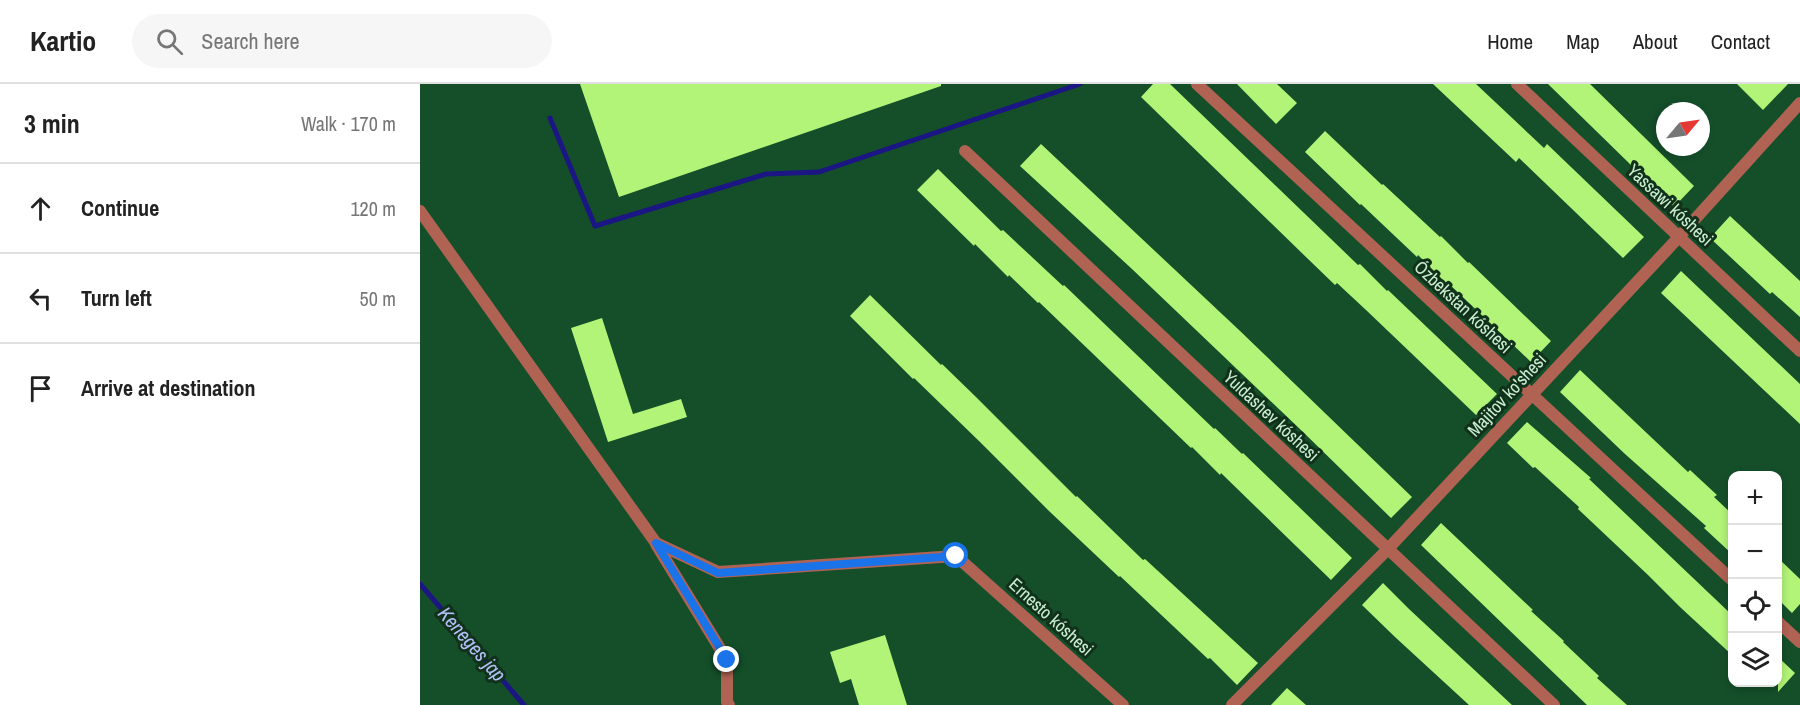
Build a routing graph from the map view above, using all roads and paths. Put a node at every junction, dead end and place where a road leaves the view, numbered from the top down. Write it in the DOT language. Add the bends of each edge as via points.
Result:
graph roads {
  1 [pos="1197,84"];
  2 [pos="1517,84"];
  3 [pos="1800,103"];
  4 [pos="965,151"];
  5 [pos="420,211"];
  6 [pos="1678,238"];
  7 [pos="1800,351"];
  8 [pos="1532,395"];
  9 [pos="656,543"];
  10 [pos="1387,550"];
  11 [pos="1731,579"];
  12 [pos="1782,626"];
  13 [pos="1800,642"];
  14 [pos="729,705"];
  15 [pos="1123,705"];
  16 [pos="1232,705"];
  17 [pos="1554,705"];
  1 -- 8 [label="street, Ózbekstan kóshesi"];
  2 -- 6 [label="street, Yassawi kóshesi"];
  3 -- 6 [label="street, Majitov ko'shesi"];
  4 -- 10 [label="street, Yuldashev kóshesi"];
  5 -- 9 [label="street"];
  6 -- 7 [label="street, Yassawi kóshesi"];
  6 -- 8 [label="street, Majitov ko'shesi"];
  8 -- 10 [label="street, Majitov ko'shesi"];
  8 -- 11 [label="street, Ózbekstan kóshesi"];
  9 -- 14 [label="street" via="727,660"];
  9 -- 15 [label="street, Ernesto kóshesi" via="718,573 956,556"];
  10 -- 16 [label="street, Majitov ko'shesi"];
  10 -- 17 [label="street, Yuldashev kóshesi"];
  12 -- 13 [label="street"];
}
